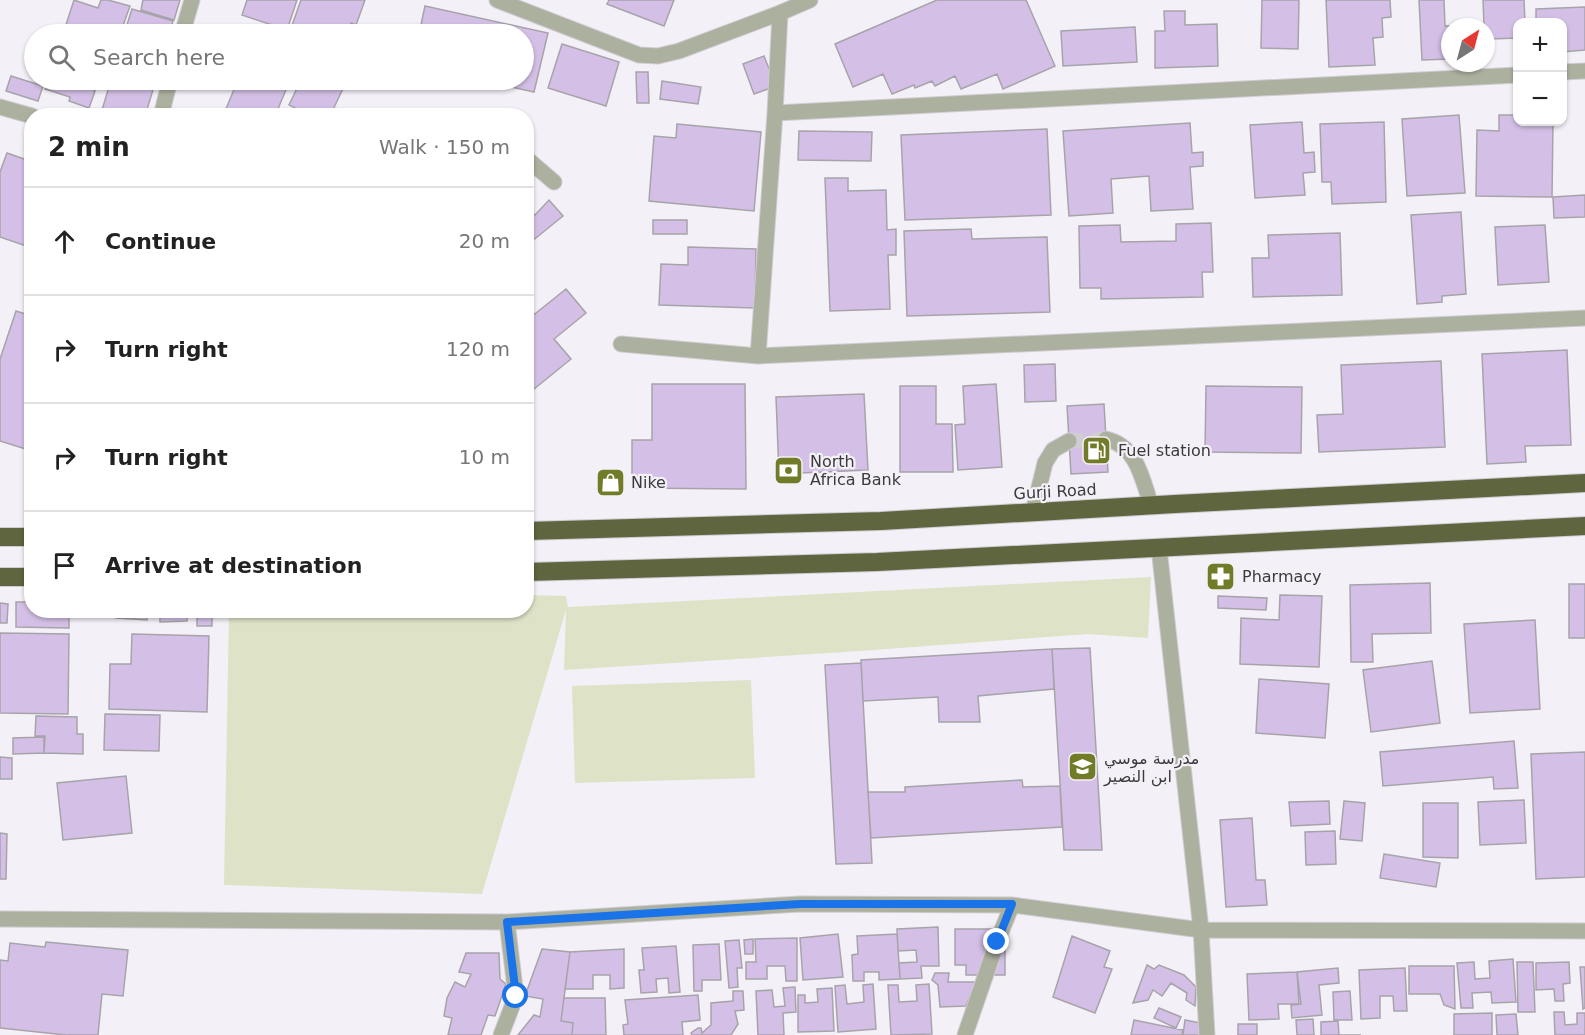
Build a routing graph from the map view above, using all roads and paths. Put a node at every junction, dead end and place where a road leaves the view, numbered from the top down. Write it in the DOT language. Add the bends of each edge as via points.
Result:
graph roads {
  1 [pos="192,0"];
  2 [pos="497,0"];
  3 [pos="810,0"];
  4 [pos="780,13"];
  5 [pos="186,24"];
  6 [pos="1585,71"];
  7 [pos="1567,72"];
  8 [pos="1513,75"];
  9 [pos="168,90"];
  10 [pos="0,107"];
  11 [pos="163,108"];
  12 [pos="775,113"];
  13 [pos="24,114"];
  14 [pos="534,165"];
  15 [pos="554,182"];
  16 [pos="1585,318"];
  17 [pos="621,344"];
  18 [pos="758,356"];
  19 [pos="1106,439"];
  20 [pos="1069,441"];
  21 [pos="1585,483"];
  22 [pos="1151,505"];
  23 [pos="1033,512"];
  24 [pos="1585,526"];
  25 [pos="534,531"];
  26 [pos="0,537"];
  27 [pos="24,537"];
  28 [pos="1159,548"];
  29 [pos="534,572"];
  30 [pos="0,577"];
  31 [pos="24,577"];
  32 [pos="1012,904"];
  33 [pos="0,919"];
  34 [pos="507,922"];
  35 [pos="1201,930"];
  36 [pos="1585,931"];
  37 [pos="501,1035"];
  38 [pos="965,1035"];
  39 [pos="1207,1035"];
  1 -- 5 [label="street"];
  2 -- 4 [label="street" via="639,55 658,57"];
  3 -- 4 [label="street"];
  4 -- 12 [label="street"];
  6 -- 7 [label="street"];
  8 -- 12 [label="street"];
  9 -- 11 [label="street"];
  10 -- 13 [label="street"];
  12 -- 18 [label="street"];
  14 -- 15 [label="street"];
  16 -- 18 [label="street"];
  17 -- 18 [label="street"];
  19 -- 22 [label="street" via="1127,449 1137,463"];
  20 -- 23 [label="street" via="1053,450 1045,463"];
  21 -- 22 [label="highway, Gurji Road"];
  22 -- 23 [label="highway, Gurji Road"];
  23 -- 25 [label="highway, Gurji Road"];
  24 -- 28 [label="highway"];
  26 -- 27 [label="highway"];
  28 -- 29 [label="highway" via="877,562"];
  28 -- 35 [label="street"];
  30 -- 31 [label="highway"];
  32 -- 34 [label="street" via="800,904"];
  32 -- 35 [label="street"];
  32 -- 38 [label="street"];
  33 -- 34 [label="street"];
  34 -- 37 [label="street" via="516,996"];
  35 -- 36 [label="street"];
  35 -- 39 [label="street"];
}
